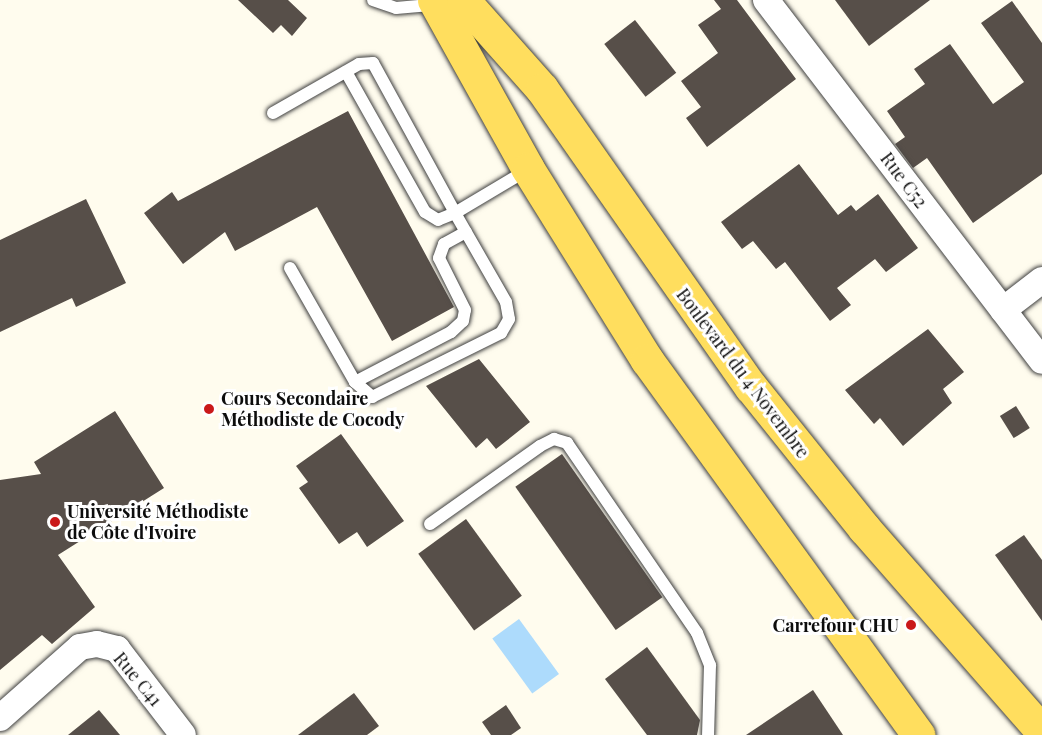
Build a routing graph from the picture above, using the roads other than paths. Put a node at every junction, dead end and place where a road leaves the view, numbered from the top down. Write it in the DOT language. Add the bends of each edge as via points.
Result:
graph roads {
  1 [pos="373,0"];
  2 [pos="766,0"];
  3 [pos="444,2"];
  4 [pos="346,72"];
  5 [pos="273,113"];
  6 [pos="528,169"];
  7 [pos="455,213"];
  8 [pos="466,232"];
  9 [pos="290,268"];
  10 [pos="1042,279"];
  11 [pos="1003,310"];
  12 [pos="1042,361"];
  13 [pos="355,382"];
  14 [pos="430,524"];
  15 [pos="0,718"];
  16 [pos="1042,731"];
  17 [pos="183,735"];
  18 [pos="708,735"];
  19 [pos="918,735"];
  1 -- 3 [label="lane" via="396,8"];
  2 -- 11 [label="street, Rue C52"];
  3 -- 6 [label="main road"];
  3 -- 16 [label="main road, Boulevard du 4 Novembre" via="542,89 751,387 864,528"];
  4 -- 5 [label="lane"];
  4 -- 7 [label="lane" via="424,212 438,220"];
  4 -- 7 [label="lane" via="372,63 382,73"];
  6 -- 7 [label="lane"];
  6 -- 19 [label="main road" via="654,370"];
  7 -- 8 [label="lane"];
  8 -- 13 [label="lane" via="444,244 439,258 465,310 463,321 451,332"];
  8 -- 13 [label="lane" via="506,302 506,327 372,397"];
  9 -- 13 [label="lane"];
  10 -- 11 [label="street"];
  11 -- 12 [label="street, Rue C52"];
  14 -- 18 [label="lane" via="540,446 554,439 567,443 697,633 710,665"];
  15 -- 17 [label="street, Rue C41" via="80,647 98,644 117,649"];
}
